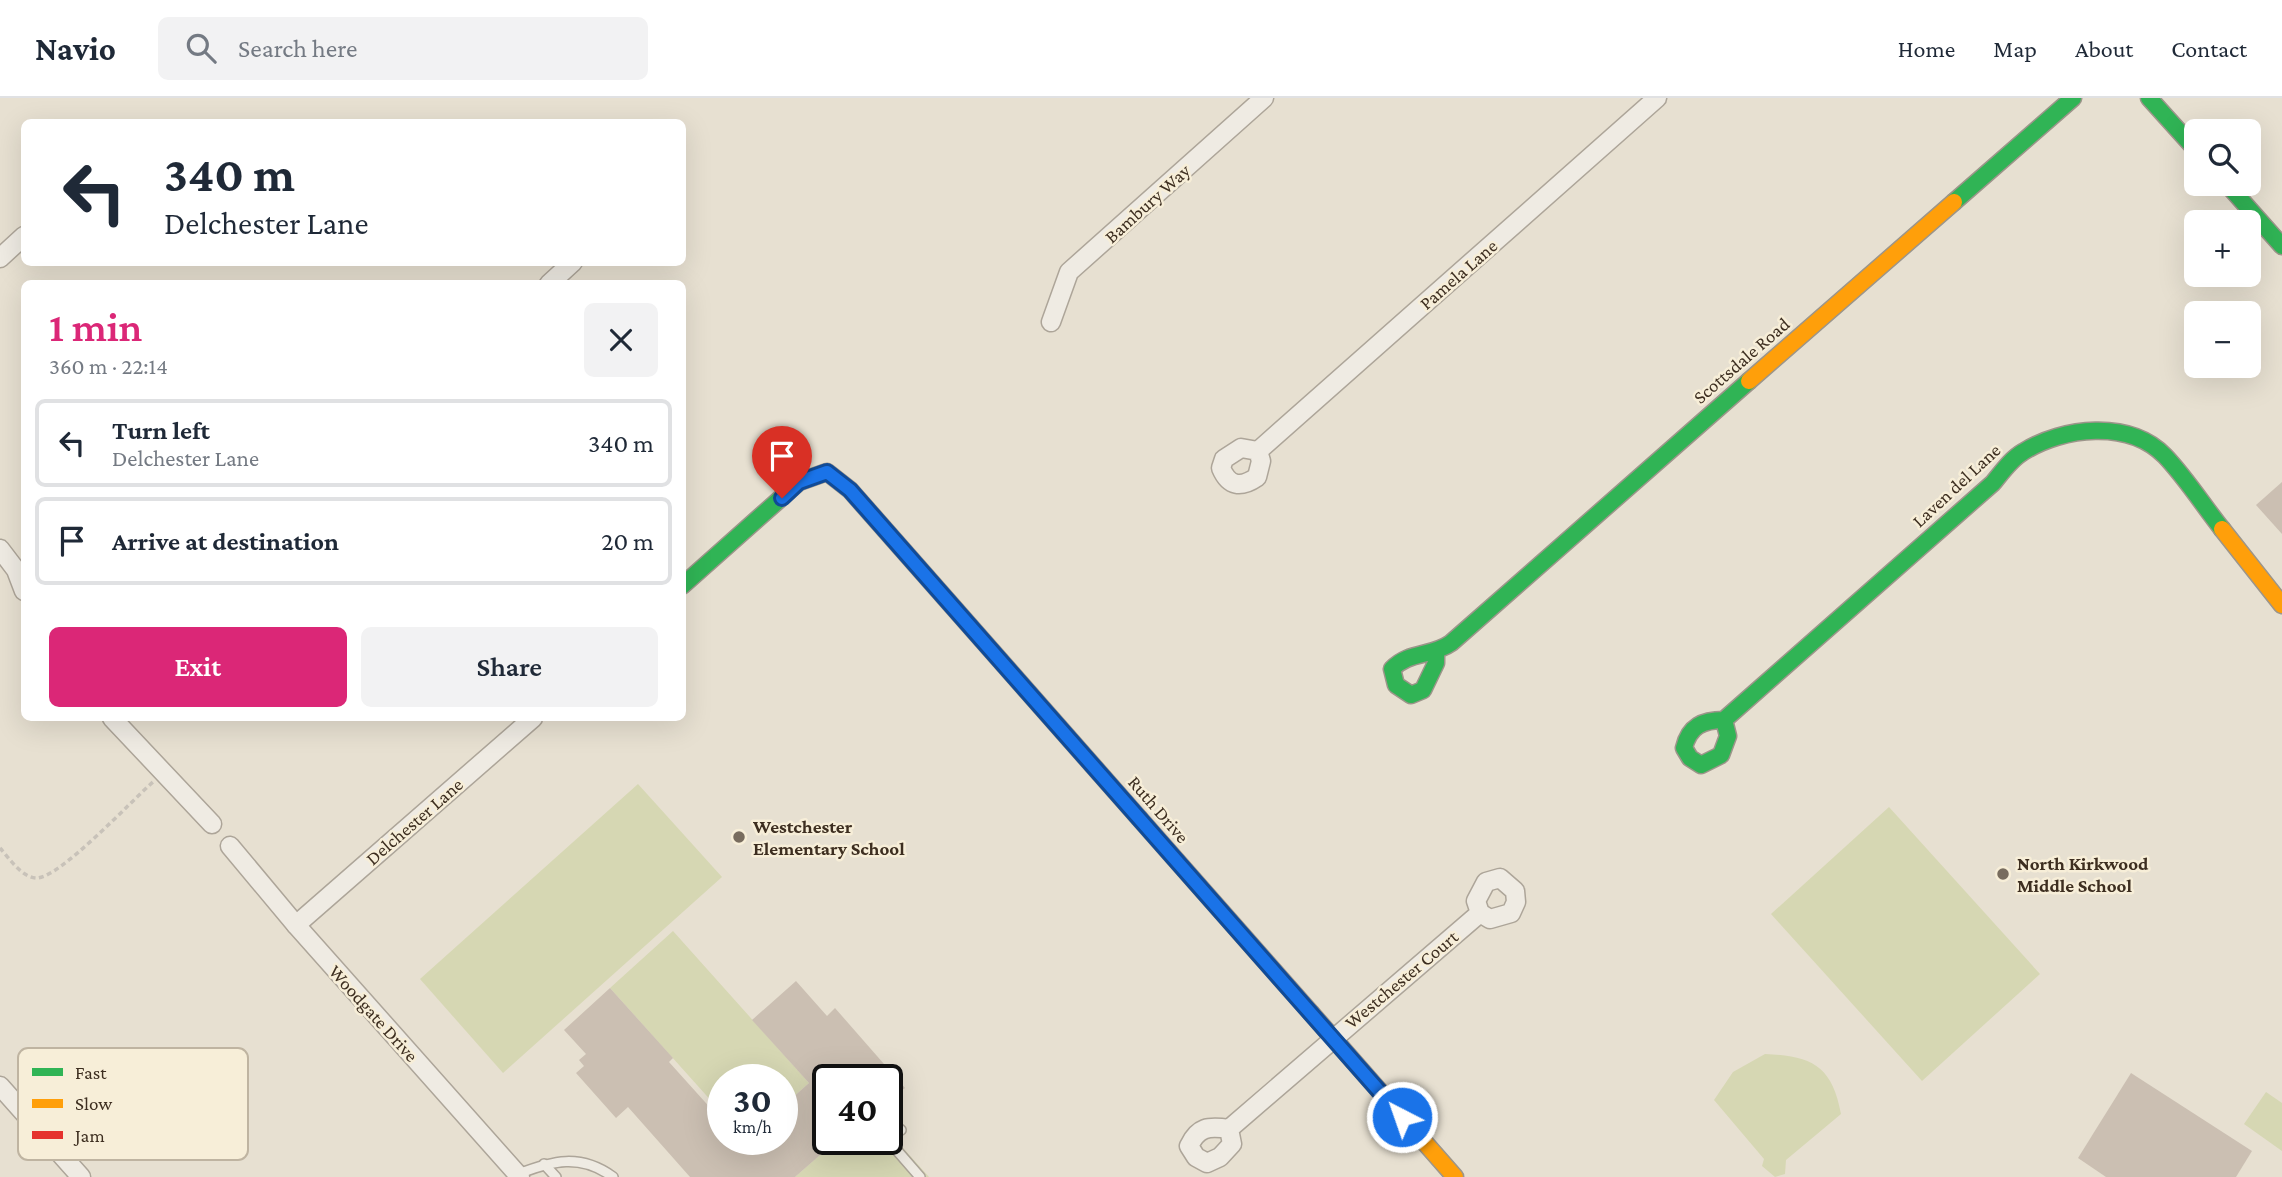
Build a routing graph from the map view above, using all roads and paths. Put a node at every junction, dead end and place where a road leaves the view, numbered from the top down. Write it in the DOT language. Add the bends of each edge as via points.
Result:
graph roads {
  1 [pos="1264,98"];
  2 [pos="1657,98"];
  3 [pos="2073,98"];
  4 [pos="2149,98"];
  5 [pos="2184,137"];
  6 [pos="2238,196"];
  7 [pos="21,239"];
  8 [pos="2282,246"];
  9 [pos="0,258"];
  10 [pos="569,266"];
  11 [pos="553,280"];
  12 [pos="1051,322"];
  13 [pos="1258,451"];
  14 [pos="0,549"];
  15 [pos="686,582"];
  16 [pos="21,583"];
  17 [pos="2282,606"];
  18 [pos="1436,653"];
  19 [pos="1724,720"];
  20 [pos="115,721"];
  21 [pos="530,721"];
  22 [pos="163,774"];
  23 [pos="212,824"];
  24 [pos="230,846"];
  25 [pos="0,848"];
  26 [pos="1480,913"];
  27 [pos="296,925"];
  28 [pos="1332,1037"];
  29 [pos="0,1086"];
  30 [pos="18,1106"];
  31 [pos="1228,1129"];
  32 [pos="901,1155"];
  33 [pos="66,1160"];
  34 [pos="544,1164"];
  35 [pos="519,1175"];
  36 [pos="81,1177"];
  37 [pos="556,1177"];
  38 [pos="613,1177"];
  39 [pos="920,1177"];
  40 [pos="1455,1177"];
  1 -- 12 [label="street, Bambury Way" via="1069,272"];
  2 -- 13 [label="street, Pamela Lane"];
  3 -- 18 [label="street, Scottsdale Road"];
  4 -- 5 [label="street"];
  6 -- 8 [label="street"];
  7 -- 9 [label="street"];
  10 -- 11 [label="street"];
  14 -- 16 [label="street"];
  15 -- 28 [label="street, Ruth Drive" via="799,482 827,472 850,490"];
  17 -- 19 [label="street, Laven del Lane" via="2164,455 2150,444 2113,431 2080,429 2021,453"];
  20 -- 22 [label="street"];
  21 -- 27 [label="street, Delchester Lane"];
  22 -- 23 [label="street"];
  22 -- 25 [label="path" via="48,875 35,878 25,874"];
  24 -- 27 [label="street, Woodgate Drive"];
  26 -- 28 [label="street, Westchester Court"];
  27 -- 35 [label="street, Woodgate Drive"];
  28 -- 31 [label="street, Westchester Court"];
  28 -- 40 [label="street, Ruth Drive"];
  29 -- 30 [label="street"];
  32 -- 39 [label="lane"];
  33 -- 36 [label="street"];
  34 -- 35 [label="lane"];
  34 -- 37 [label="lane"];
  34 -- 38 [label="lane" via="556,1160 593,1165"];
}
